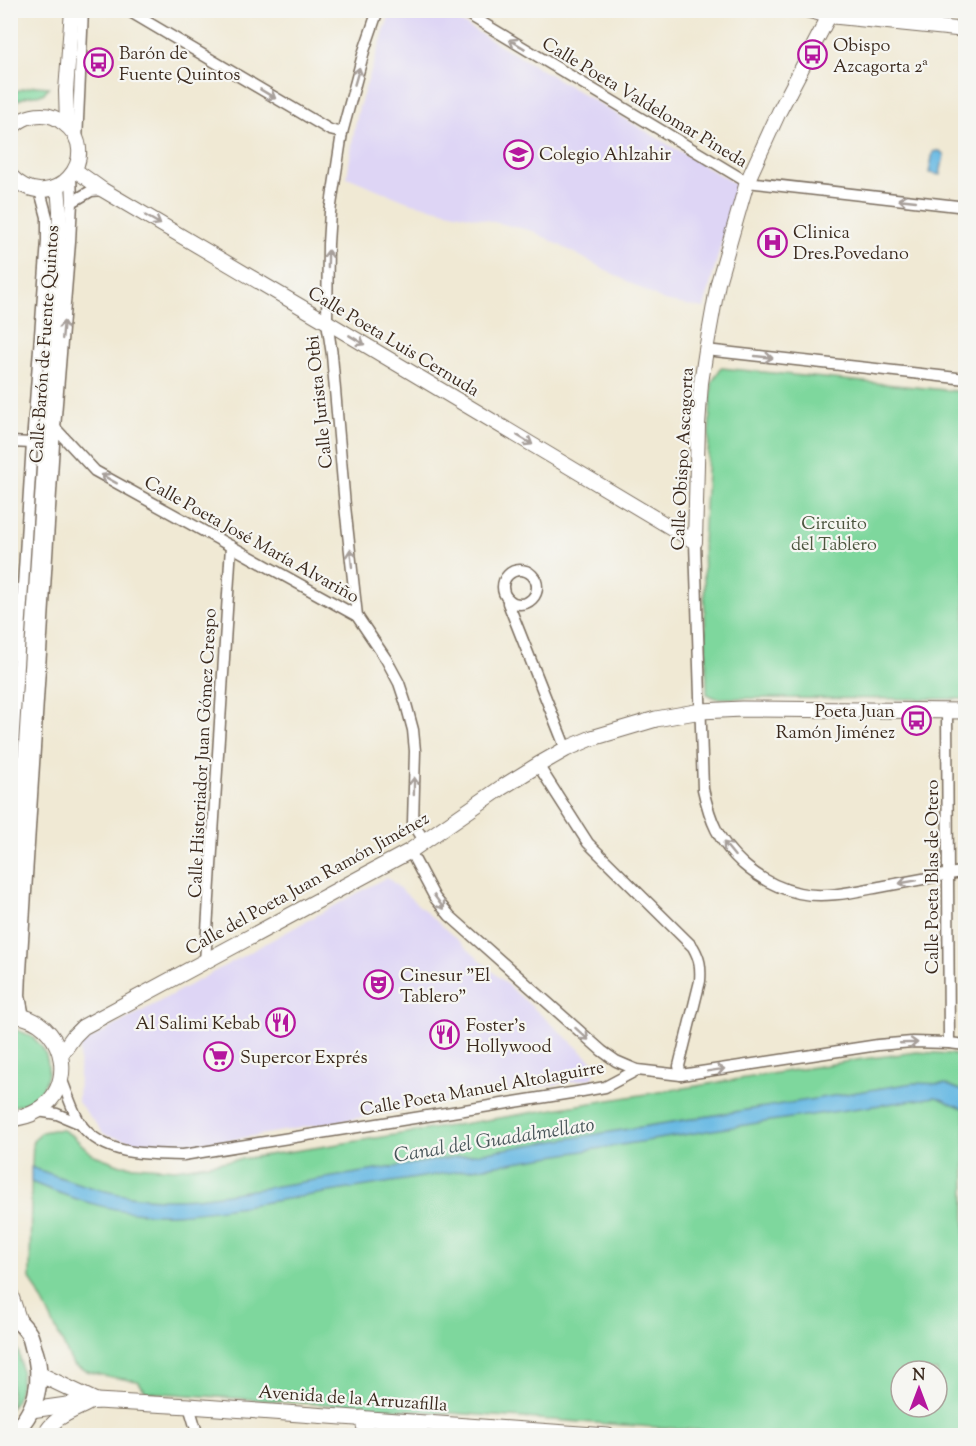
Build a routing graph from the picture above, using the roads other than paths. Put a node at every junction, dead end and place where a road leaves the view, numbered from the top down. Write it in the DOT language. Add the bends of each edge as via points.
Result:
graph roads {
  1 [pos="72,10"];
  2 [pos="83,10"];
  3 [pos="127,10"];
  4 [pos="378,10"];
  5 [pos="461,10"];
  6 [pos="806,10"];
  7 [pos="829,16"];
  8 [pos="966,30"];
  9 [pos="66,91"];
  10 [pos="46,115"];
  11 [pos="67,125"];
  12 [pos="10,131"];
  13 [pos="342,133"];
  14 [pos="77,141"];
  15 [pos="73,173"];
  16 [pos="10,175"];
  17 [pos="747,183"];
  18 [pos="58,186"];
  19 [pos="40,190"];
  20 [pos="103,190"];
  21 [pos="72,202"];
  22 [pos="966,207"];
  23 [pos="327,322"];
  24 [pos="705,350"];
  25 [pos="966,379"];
  26 [pos="55,428"];
  27 [pos="10,442"];
  28 [pos="32,443"];
  29 [pos="695,542"];
  30 [pos="231,546"];
  31 [pos="508,599"];
  32 [pos="357,616"];
  33 [pos="700,711"];
  34 [pos="947,711"];
  35 [pos="966,711"];
  36 [pos="566,749"];
  37 [pos="538,765"];
  38 [pos="10,792"];
  39 [pos="425,842"];
  40 [pos="410,851"];
  41 [pos="966,871"];
  42 [pos="949,874"];
  43 [pos="205,962"];
  44 [pos="10,992"];
  45 [pos="17,1016"];
  46 [pos="83,1027"];
  47 [pos="48,1031"];
  48 [pos="950,1043"];
  49 [pos="966,1045"];
  50 [pos="61,1054"];
  51 [pos="638,1070"];
  52 [pos="681,1075"];
  53 [pos="62,1078"];
  54 [pos="38,1111"];
  55 [pos="10,1119"];
  56 [pos="81,1124"];
  57 [pos="10,1293"];
  58 [pos="15,1318"];
  59 [pos="39,1374"];
  60 [pos="96,1401"];
  61 [pos="189,1406"];
  62 [pos="31,1410"];
  63 [pos="362,1418"];
  64 [pos="546,1433"];
  65 [pos="10,1435"];
  66 [pos="44,1436"];
  67 [pos="198,1436"];
  68 [pos="367,1436"];
  69 [pos="608,1436"];
  1 -- 9 [label="street"];
  2 -- 14 [label="street"];
  3 -- 13 [label="street, one-way" via="330,130"];
  13 -- 4 [label="street, Calle Jurista Otbi, one-way"];
  17 -- 5 [label="street, Calle Poeta Valdelomar Pineda, one-way"];
  6 -- 7 [label="street"];
  7 -- 8 [label="street"];
  7 -- 17 [label="street, Calle Obispo Ascagorta" via="778,112"];
  9 -- 10 [label="street"];
  9 -- 11 [label="street"];
  10 -- 11 [label="street"];
  10 -- 12 [label="street" via="22,120"];
  11 -- 14 [label="street"];
  23 -- 13 [label="street, Calle Jurista Otbi, one-way" via="330,212"];
  14 -- 15 [label="street" via="78,161"];
  15 -- 18 [label="street"];
  15 -- 20 [label="street, Calle Poeta Luis Cernuda"];
  15 -- 21 [label="street, Calle Barón de Fuente Quintos"];
  16 -- 19 [label="street" via="28,188"];
  22 -- 17 [label="street, Calle Poeta Valdelomar Pineda, one-way"];
  17 -- 24 [label="street, Calle Obispo Ascagorta" via="718,283"];
  18 -- 19 [label="street"];
  18 -- 44 [label="street, Calle Barón de Fuente Quintos" via="59,237"];
  19 -- 28 [label="street, Calle Barón de Fuente Quintos" via="47,217 47,241"];
  20 -- 21 [label="street" via="92,191"];
  20 -- 23 [label="street, Calle Poeta Luis Cernuda, one-way"];
  26 -- 21 [label="street, Calle Barón de Fuente Quintos, one-way"];
  23 -- 29 [label="street, Calle Poeta Luis Cernuda, one-way"];
  32 -- 23 [label="street, Calle Jurista Otbi, one-way"];
  24 -- 25 [label="street, one-way"];
  24 -- 29 [label="street, Calle Obispo Ascagorta" via="698,424"];
  30 -- 26 [label="street, Calle Poeta José María Alvariño, one-way" via="95,471"];
  26 -- 45 [label="street, Calle Barón de Fuente Quintos"];
  27 -- 28 [label="street"];
  28 -- 38 [label="street, Calle Barón de Fuente Quintos"];
  29 -- 33 [label="street, Calle Obispo Ascagorta"];
  30 -- 32 [label="street, Calle Poeta José María Alvariño"];
  30 -- 43 [label="street, Calle Historiador Juan Gómez Crespo"];
  31 -- 36 [label="street"];
  39 -- 32 [label="street, Calle Poeta José María Alvariño, one-way" via="413,823 415,751 406,704 386,659"];
  33 -- 34 [label="main road, Calle del Poeta Juan Ramón Jiménez"];
  33 -- 36 [label="main road, Calle del Poeta Juan Ramón Jiménez" via="657,719"];
  42 -- 33 [label="street, Calle Obispo Ascagorta, one-way" via="829,895 801,894 776,886 753,872 724,843 708,811 703,789"];
  34 -- 35 [label="main road, Calle del Poeta Juan Ramón Jiménez"];
  34 -- 42 [label="street, Calle Poeta Blas de Otero"];
  36 -- 37 [label="main road, Calle del Poeta Juan Ramón Jiménez"];
  37 -- 39 [label="main road, Calle del Poeta Juan Ramón Jiménez"];
  37 -- 52 [label="street" via="588,843 693,946 699,958 700,981 679,1066"];
  39 -- 40 [label="main road, Calle del Poeta Juan Ramón Jiménez"];
  40 -- 43 [label="main road, Calle del Poeta Juan Ramón Jiménez"];
  40 -- 51 [label="street, one-way" via="450,916 602,1051"];
  41 -- 42 [label="street, Calle Obispo Ascagorta"];
  42 -- 48 [label="street, Calle Poeta Blas de Otero"];
  43 -- 46 [label="main road, Calle del Poeta Juan Ramón Jiménez"];
  45 -- 47 [label="main road"];
  46 -- 47 [label="main road, Calle del Poeta Juan Ramón Jiménez"];
  46 -- 50 [label="main road, Calle del Poeta Juan Ramón Jiménez"];
  47 -- 50 [label="main road"];
  48 -- 49 [label="street"];
  52 -- 48 [label="street, one-way" via="878,1045"];
  50 -- 53 [label="main road"];
  51 -- 52 [label="street"];
  51 -- 56 [label="street, Calle Poeta Manuel Altolaguirre" via="605,1087 183,1155 113,1148"];
  53 -- 54 [label="main road" via="56,1093"];
  53 -- 56 [label="street, Calle Poeta Manuel Altolaguirre"];
  54 -- 55 [label="main road"];
  54 -- 56 [label="street, Calle Poeta Manuel Altolaguirre"];
  57 -- 58 [label="main road"];
  58 -- 59 [label="highway" via="28,1334 38,1359"];
  59 -- 60 [label="main road, Avenida de la Arruzafilla"];
  59 -- 62 [label="highway"];
  60 -- 61 [label="main road, Avenida de la Arruzafilla"];
  60 -- 62 [label="main road, Avenida de la Arruzafilla"];
  60 -- 66 [label="street" via="60,1418"];
  61 -- 63 [label="main road, Avenida de la Arruzafilla"];
  61 -- 67 [label="street"];
  62 -- 65 [label="highway"];
  63 -- 64 [label="main road, Avenida de la Arruzafilla"];
  63 -- 68 [label="main road"];
  64 -- 69 [label="main road, Avenida de la Arruzafilla"];
}
